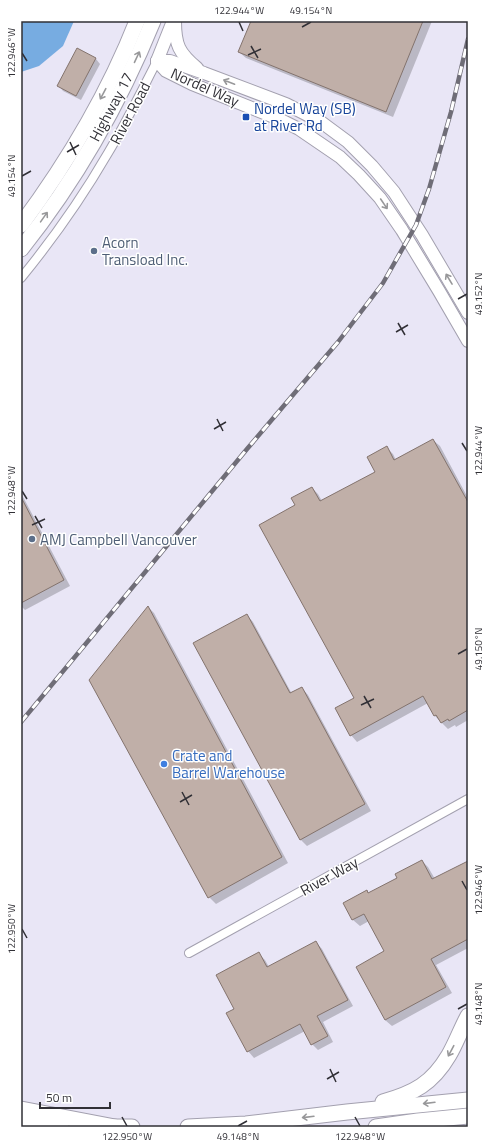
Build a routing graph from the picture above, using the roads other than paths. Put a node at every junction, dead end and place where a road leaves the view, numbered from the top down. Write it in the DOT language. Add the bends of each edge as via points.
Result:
graph roads {
  1 [pos="137,21"];
  2 [pos="153,21"];
  3 [pos="174,21"];
  4 [pos="157,61"];
  5 [pos="204,73"];
  6 [pos="317,140"];
  7 [pos="388,185"];
  8 [pos="21,225"];
  9 [pos="21,249"];
  10 [pos="21,278"];
  11 [pos="468,313"];
  12 [pos="468,341"];
  13 [pos="468,800"];
  14 [pos="189,953"];
  15 [pos="468,1016"];
  16 [pos="468,1100"];
  17 [pos="21,1109"];
  18 [pos="347,1112"];
  19 [pos="468,1116"];
  20 [pos="21,1121"];
  21 [pos="70,1127"];
  22 [pos="75,1127"];
  23 [pos="115,1127"];
  24 [pos="132,1127"];
  25 [pos="188,1127"];
  26 [pos="376,1127"];
  1 -- 8 [label="highway, Highway 17, one-way" via="111,79 76,143"];
  9 -- 2 [label="highway, Highway 17, one-way" via="55,202 106,122"];
  3 -- 4 [label="street, River Road"];
  3 -- 5 [label="street" via="182,53"];
  4 -- 5 [label="street, Nordel Way" via="170,61"];
  4 -- 6 [label="street, Nordel Way" via="166,71 192,84 279,119"];
  4 -- 10 [label="street, River Road" via="102,163 61,226"];
  7 -- 5 [label="street, Nordel Way, one-way" via="348,142 321,122 286,104"];
  6 -- 7 [label="street" via="330,140 378,183"];
  6 -- 12 [label="street, Nordel Way, one-way" via="340,156 380,198"];
  11 -- 7 [label="street, Nordel Way, one-way" via="422,234"];
  13 -- 14 [label="street, River Way"];
  15 -- 18 [label="highway, one-way" via="449,1055 428,1082 400,1097"];
  16 -- 18 [label="highway, one-way"];
  17 -- 23 [label="highway"];
  18 -- 25 [label="highway, one-way" via="246,1124"];
  19 -- 26 [label="highway"];
  20 -- 21 [label="highway"];
  22 -- 23 [label="highway"];
  23 -- 24 [label="highway"];
}
